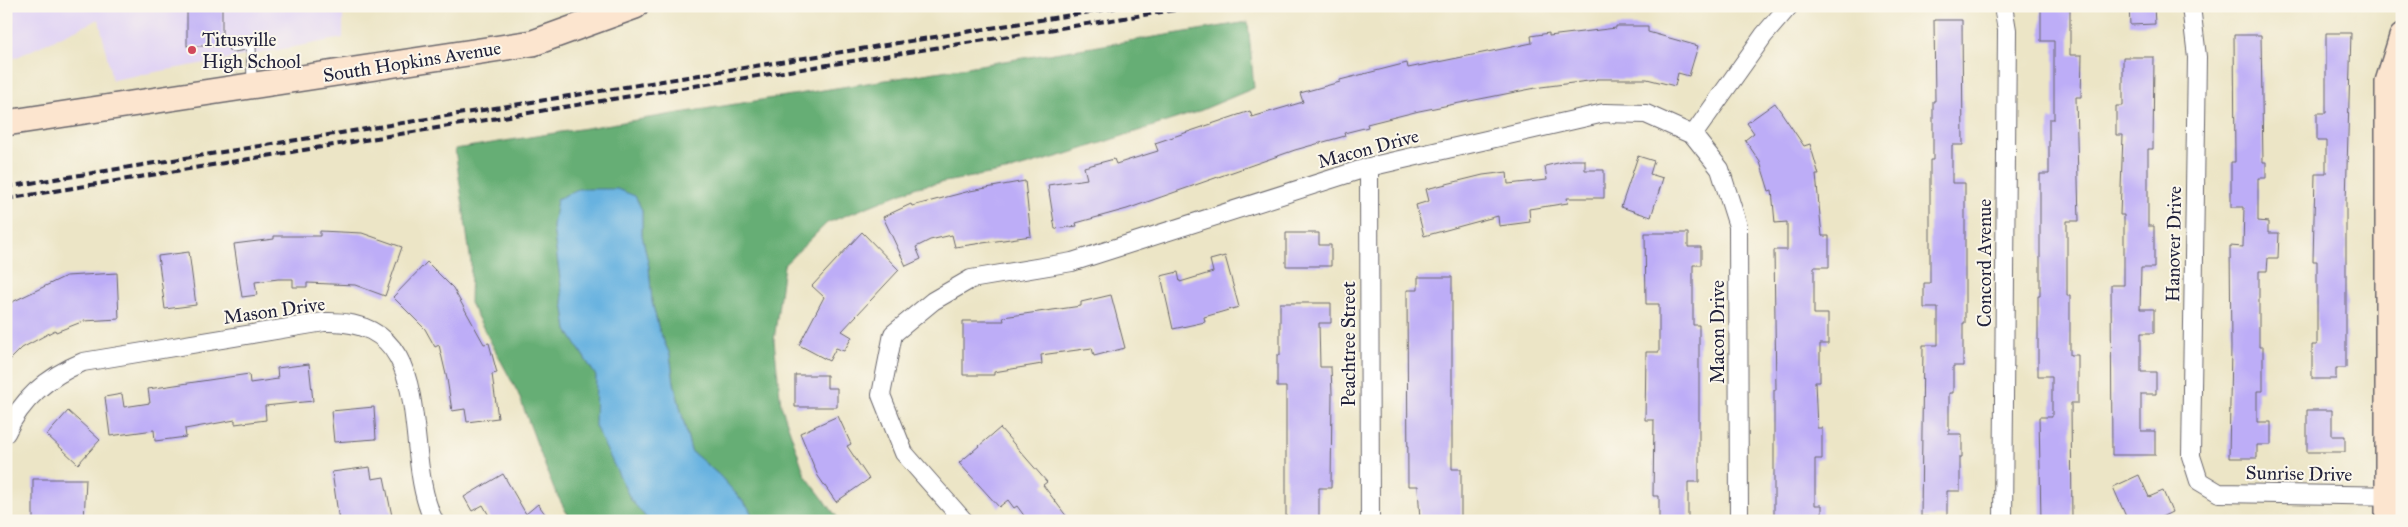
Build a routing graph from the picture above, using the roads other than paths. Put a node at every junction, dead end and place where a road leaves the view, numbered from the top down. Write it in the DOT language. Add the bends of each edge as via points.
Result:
graph roads {
  1 [pos="635,6"];
  2 [pos="1789,6"];
  3 [pos="2003,6"];
  4 [pos="2191,6"];
  5 [pos="2402,37"];
  6 [pos="233,47"];
  7 [pos="252,86"];
  8 [pos="6,123"];
  9 [pos="1693,135"];
  10 [pos="1369,167"];
  11 [pos="6,433"];
  12 [pos="2199,481"];
  13 [pos="2393,505"];
  14 [pos="434,521"];
  15 [pos="964,521"];
  16 [pos="1370,521"];
  17 [pos="1738,521"];
  18 [pos="2003,521"];
  1 -- 7 [label="street, South Hopkins Avenue" via="533,43"];
  2 -- 9 [label="street" via="1764,35"];
  3 -- 18 [label="street, Concord Avenue" via="2007,30"];
  4 -- 12 [label="street, Hanover Drive" via="2197,57 2191,456"];
  5 -- 13 [label="street" via="2388,82"];
  6 -- 7 [label="lane" via="251,44"];
  7 -- 8 [label="street, South Hopkins Avenue"];
  9 -- 10 [label="street, Macon Drive" via="1646,114 1604,112"];
  9 -- 17 [label="street, Macon Drive" via="1720,169 1738,226"];
  10 -- 15 [label="street, Macon Drive" via="1072,262 971,279 933,300 894,334 881,396 904,452"];
  10 -- 16 [label="street, Peachtree Street"];
  11 -- 14 [label="street, Mason Drive" via="23,404 41,385 83,362 324,322 346,323 376,332 402,362 426,497"];
  12 -- 13 [label="street, Sunrise Drive" via="2219,493"];
}
